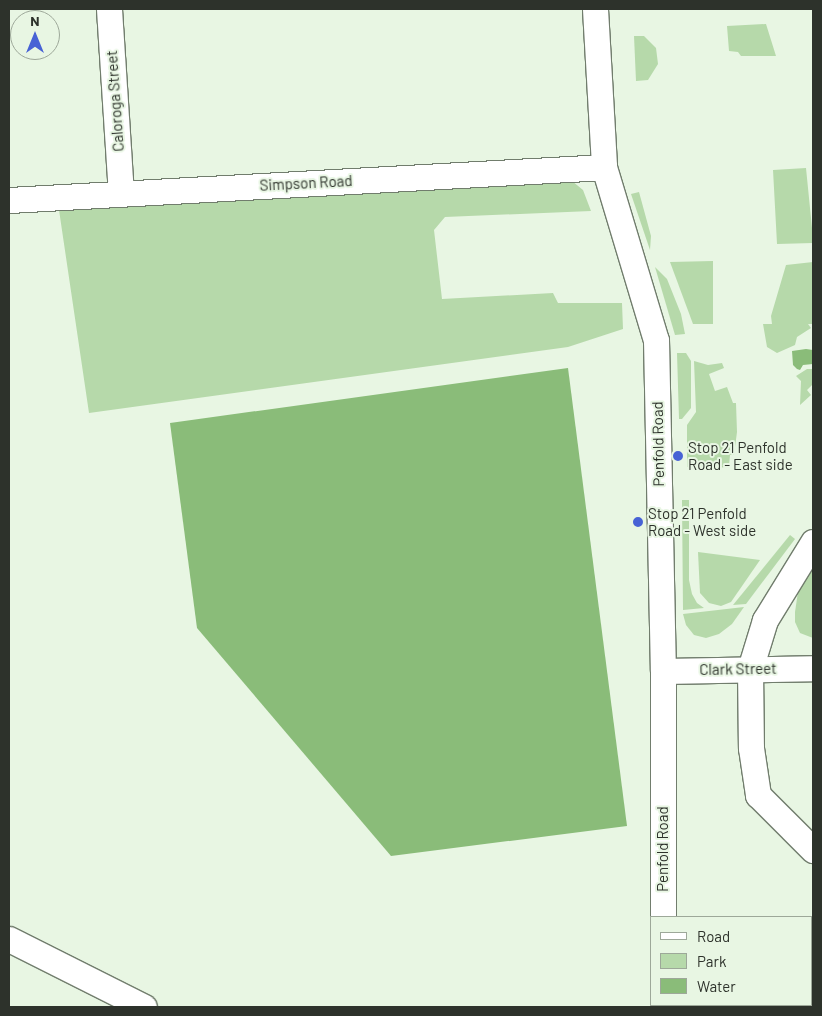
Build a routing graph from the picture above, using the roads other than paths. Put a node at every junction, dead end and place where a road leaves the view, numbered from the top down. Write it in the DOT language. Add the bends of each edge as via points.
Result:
graph roads {
  1 [pos="109,9"];
  2 [pos="595,9"];
  3 [pos="604,167"];
  4 [pos="121,193"];
  5 [pos="9,200"];
  6 [pos="813,542"];
  7 [pos="813,668"];
  8 [pos="750,669"];
  9 [pos="664,671"];
  10 [pos="813,850"];
  11 [pos="663,916"];
  12 [pos="9,939"];
  13 [pos="144,1007"];
  1 -- 4 [label="street, Caloroga Street"];
  2 -- 3 [label="street, Penfold Road"];
  3 -- 4 [label="street, Simpson Road"];
  3 -- 9 [label="street, Penfold Road" via="656,340"];
  4 -- 5 [label="street, Simpson Road"];
  6 -- 8 [label="street" via="765,620"];
  7 -- 8 [label="street, Clark Street"];
  8 -- 9 [label="street, Clark Street"];
  8 -- 10 [label="street" via="751,748 758,795"];
  9 -- 11 [label="street, Penfold Road"];
  12 -- 13 [label="street"];
}
